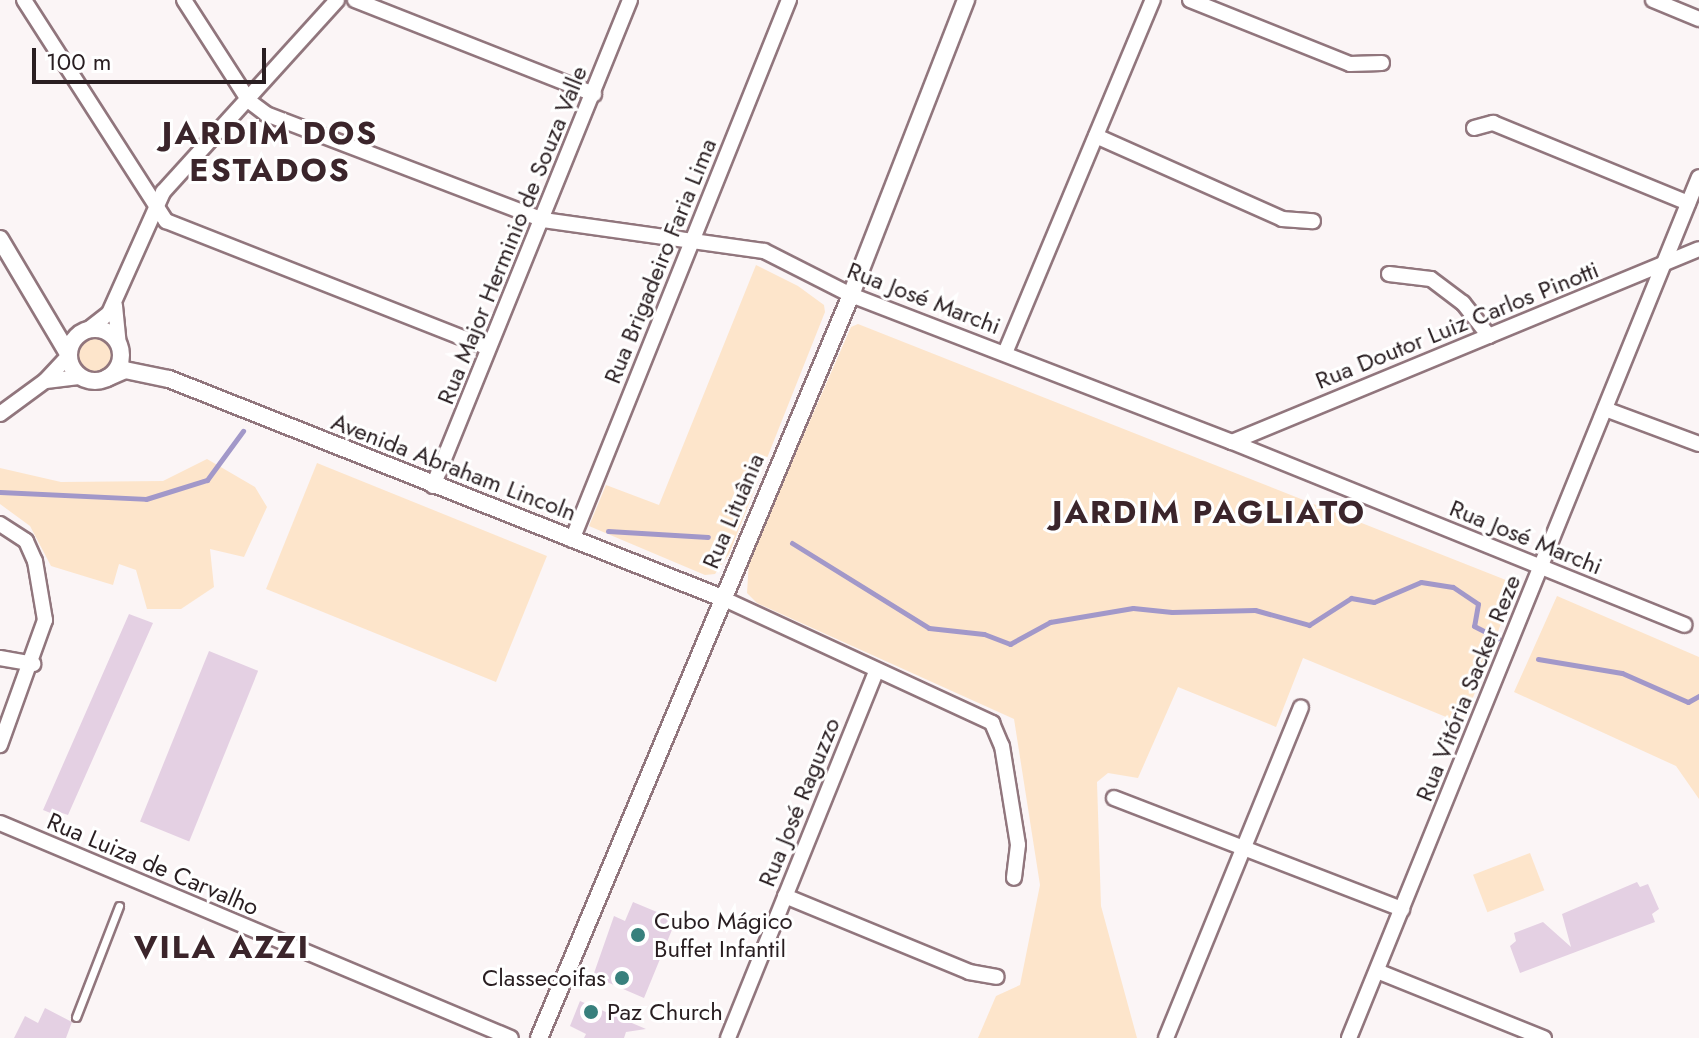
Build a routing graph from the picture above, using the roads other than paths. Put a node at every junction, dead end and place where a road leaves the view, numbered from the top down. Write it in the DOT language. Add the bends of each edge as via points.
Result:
graph roads {
  1 [pos="24,0"];
  2 [pos="184,0"];
  3 [pos="337,0"];
  4 [pos="355,0"];
  5 [pos="630,0"];
  6 [pos="789,0"];
  7 [pos="966,0"];
  8 [pos="1153,0"];
  9 [pos="1190,0"];
  10 [pos="1653,0"];
  11 [pos="1699,19"];
  12 [pos="1382,63"];
  13 [pos="594,94"];
  14 [pos="249,101"];
  15 [pos="1474,128"];
  16 [pos="1096,136"];
  17 [pos="1699,177"];
  18 [pos="1688,203"];
  19 [pos="157,206"];
  20 [pos="543,220"];
  21 [pos="1313,221"];
  22 [pos="0,239"];
  23 [pos="690,243"];
  24 [pos="1699,249"];
  25 [pos="1664,263"];
  26 [pos="1389,274"];
  27 [pos="851,295"];
  28 [pos="117,298"];
  29 [pos="48,316"];
  30 [pos="89,329"];
  31 [pos="1489,336"];
  32 [pos="119,344"];
  33 [pos="488,348"];
  34 [pos="1005,353"];
  35 [pos="69,355"];
  36 [pos="111,375"];
  37 [pos="81,377"];
  38 [pos="169,379"];
  39 [pos="45,381"];
  40 [pos="1605,409"];
  41 [pos="0,414"];
  42 [pos="1232,442"];
  43 [pos="1699,444"];
  44 [pos="433,486"];
  45 [pos="0,524"];
  46 [pos="572,540"];
  47 [pos="1541,567"];
  48 [pos="722,598"];
  49 [pos="1684,625"];
  50 [pos="0,658"];
  51 [pos="33,664"];
  52 [pos="876,672"];
  53 [pos="1301,708"];
  54 [pos="0,745"];
  55 [pos="1114,798"];
  56 [pos="0,823"];
  57 [pos="1243,848"];
  58 [pos="1014,878"];
  59 [pos="785,896"];
  60 [pos="119,906"];
  61 [pos="1402,909"];
  62 [pos="1377,971"];
  63 [pos="997,977"];
  64 [pos="76,1017"];
  65 [pos="511,1038"];
  66 [pos="539,1038"];
  67 [pos="728,1038"];
  68 [pos="1166,1038"];
  69 [pos="1349,1038"];
  70 [pos="1544,1038"];
  1 -- 19 [label="street"];
  2 -- 14 [label="street, Rua José Marchi"];
  3 -- 14 [label="street"];
  4 -- 13 [label="street"];
  5 -- 13 [label="street, Rua Major Herminio de Souza Valle"];
  6 -- 23 [label="street, Rua Brigadeiro Faria Lima"];
  7 -- 27 [label="street, Rua Lituânia"];
  8 -- 16 [label="street"];
  9 -- 12 [label="street" via="1350,64"];
  10 -- 11 [label="street"];
  13 -- 20 [label="street, Rua Major Herminio de Souza Valle"];
  14 -- 19 [label="street"];
  14 -- 20 [label="street, Rua José Marchi" via="266,114"];
  15 -- 18 [label="street" via="1493,123"];
  16 -- 21 [label="street" via="1282,219"];
  16 -- 34 [label="street"];
  17 -- 18 [label="street, Rua Vitória Sacker Reze"];
  18 -- 25 [label="street, Rua Vitória Sacker Reze"];
  19 -- 28 [label="street"];
  19 -- 33 [label="street" via="166,221"];
  20 -- 23 [label="street, Rua José Marchi"];
  20 -- 33 [label="street, Rua Major Herminio de Souza Valle"];
  22 -- 29 [label="street"];
  23 -- 27 [label="street, Rua José Marchi" via="764,251"];
  23 -- 46 [label="street, Rua Brigadeiro Faria Lima"];
  24 -- 25 [label="street, Rua Doutor Luiz Carlos Pinotti"];
  25 -- 31 [label="street, Rua Doutor Luiz Carlos Pinotti"];
  25 -- 40 [label="street, Rua Vitória Sacker Reze"];
  26 -- 31 [label="street" via="1431,279 1463,303"];
  27 -- 34 [label="street, Rua José Marchi"];
  27 -- 48 [label="street, Rua Lituânia"];
  28 -- 30 [label="street"];
  28 -- 32 [label="street" via="113,321"];
  29 -- 30 [label="street"];
  29 -- 35 [label="street"];
  30 -- 32 [label="street" via="105,330"];
  30 -- 35 [label="street"];
  31 -- 42 [label="street, Rua Doutor Luiz Carlos Pinotti"];
  32 -- 36 [label="street"];
  32 -- 38 [label="street, Avenida Abraham Lincoln"];
  33 -- 44 [label="street, Rua Major Herminio de Souza Valle"];
  34 -- 42 [label="street, Rua José Marchi"];
  35 -- 37 [label="street"];
  35 -- 39 [label="street"];
  36 -- 37 [label="street"];
  36 -- 38 [label="street, Avenida Abraham Lincoln" via="138,371"];
  37 -- 39 [label="street"];
  38 -- 44 [label="street, Avenida Abraham Lincoln"];
  39 -- 41 [label="street"];
  40 -- 43 [label="street"];
  40 -- 47 [label="street, Rua Vitória Sacker Reze"];
  42 -- 47 [label="street, Rua José Marchi"];
  44 -- 46 [label="street, Avenida Abraham Lincoln"];
  45 -- 51 [label="street" via="26,541 35,561 45,620"];
  46 -- 48 [label="street, Avenida Abraham Lincoln"];
  47 -- 49 [label="street, Rua José Marchi"];
  47 -- 61 [label="street, Rua Vitória Sacker Reze"];
  48 -- 52 [label="street"];
  48 -- 66 [label="street, Rua Lituânia"];
  50 -- 51 [label="street"];
  51 -- 54 [label="street"];
  52 -- 58 [label="street" via="992,723 999,732 1018,845"];
  52 -- 59 [label="street, Rua José Raguzzo"];
  53 -- 57 [label="street"];
  55 -- 57 [label="street"];
  56 -- 65 [label="street, Rua Luiza de Carvalho"];
  57 -- 61 [label="street"];
  57 -- 68 [label="street"];
  59 -- 63 [label="street" via="969,972"];
  59 -- 67 [label="street, Rua José Raguzzo"];
  60 -- 64 [label="lane"];
  61 -- 62 [label="street, Rua Vitória Sacker Reze"];
  62 -- 69 [label="street, Rua Vitória Sacker Reze"];
  62 -- 70 [label="street"];
}
